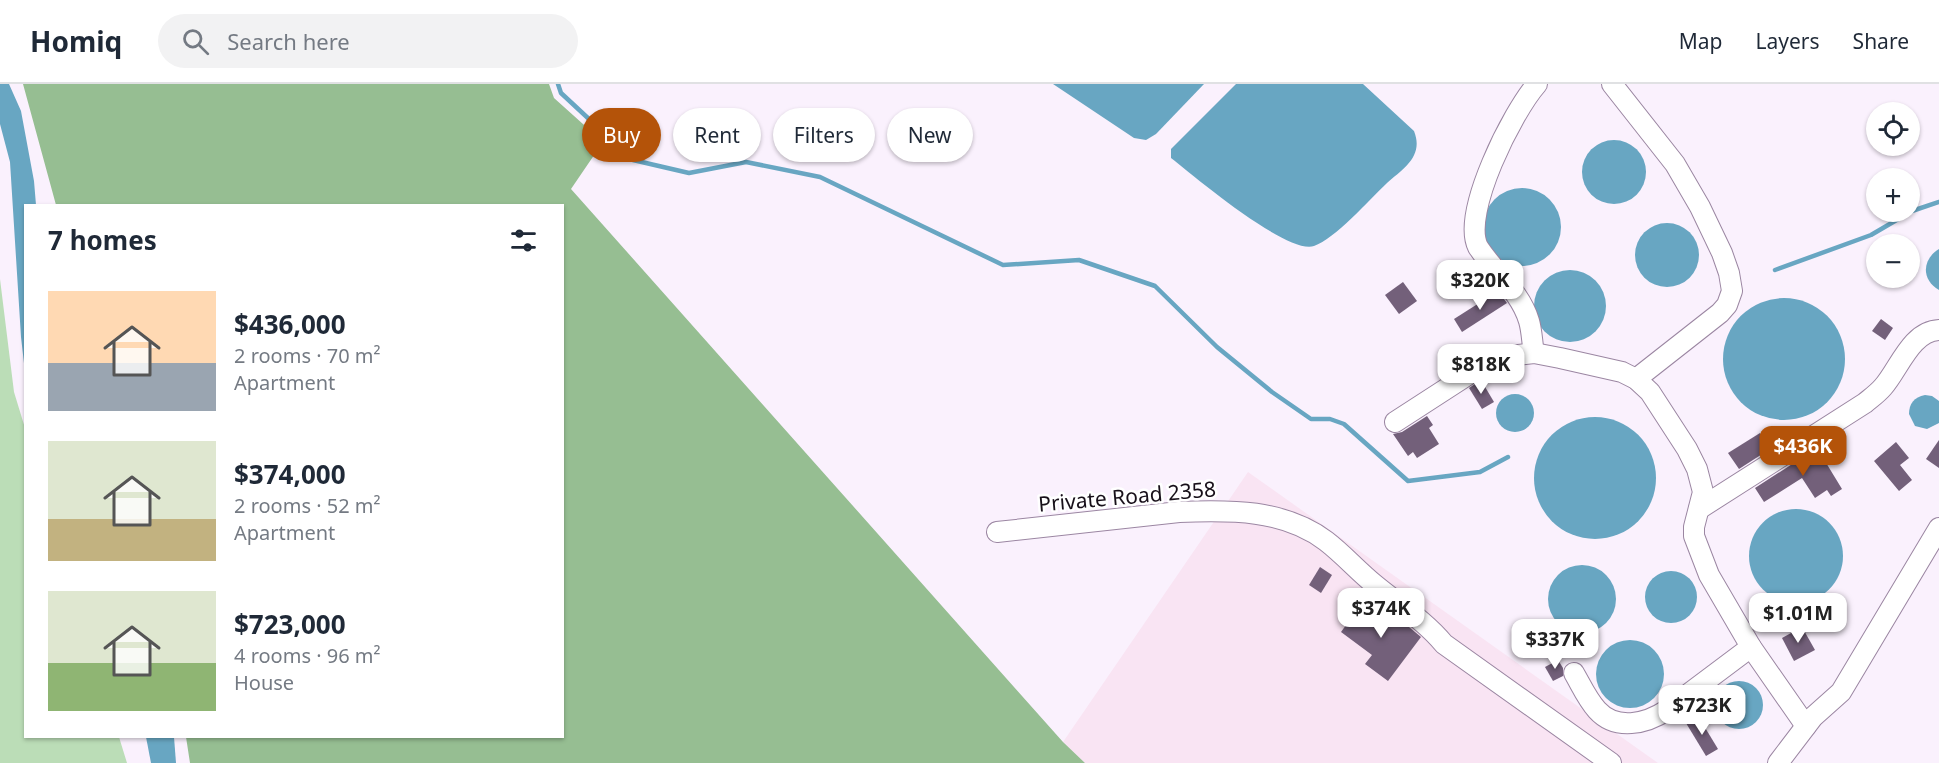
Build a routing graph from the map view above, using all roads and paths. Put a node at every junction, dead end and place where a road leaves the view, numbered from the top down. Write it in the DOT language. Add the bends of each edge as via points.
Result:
graph roads {
  1 [pos="1537,84"];
  2 [pos="1612,84"];
  3 [pos="1939,330"];
  4 [pos="1534,353"];
  5 [pos="1636,378"];
  6 [pos="1395,422"];
  7 [pos="1699,509"];
  8 [pos="1939,528"];
  9 [pos="996,532"];
  10 [pos="1751,647"];
  11 [pos="1574,673"];
  12 [pos="1806,726"];
  13 [pos="1611,763"];
  14 [pos="1778,763"];
  1 -- 4 [label="lane" via="1487,174 1473,227 1480,251 1522,305"];
  2 -- 5 [label="lane" via="1683,176 1722,253 1732,291 1720,313"];
  3 -- 7 [label="lane" via="1929,331 1918,339 1884,386 1865,403"];
  4 -- 5 [label="lane" via="1617,370"];
  4 -- 6 [label="lane" via="1483,365"];
  5 -- 7 [label="lane" via="1650,392 1692,459 1702,487"];
  7 -- 10 [label="lane" via="1694,526 1701,557"];
  8 -- 12 [label="lane" via="1841,692"];
  9 -- 13 [label="lane, Private Road 2358" via="1179,512 1250,513 1289,521 1325,540 1430,627 1444,644"];
  10 -- 11 [label="lane" via="1667,710 1641,723 1621,723 1600,713"];
  10 -- 12 [label="lane"];
  12 -- 14 [label="lane"];
}
